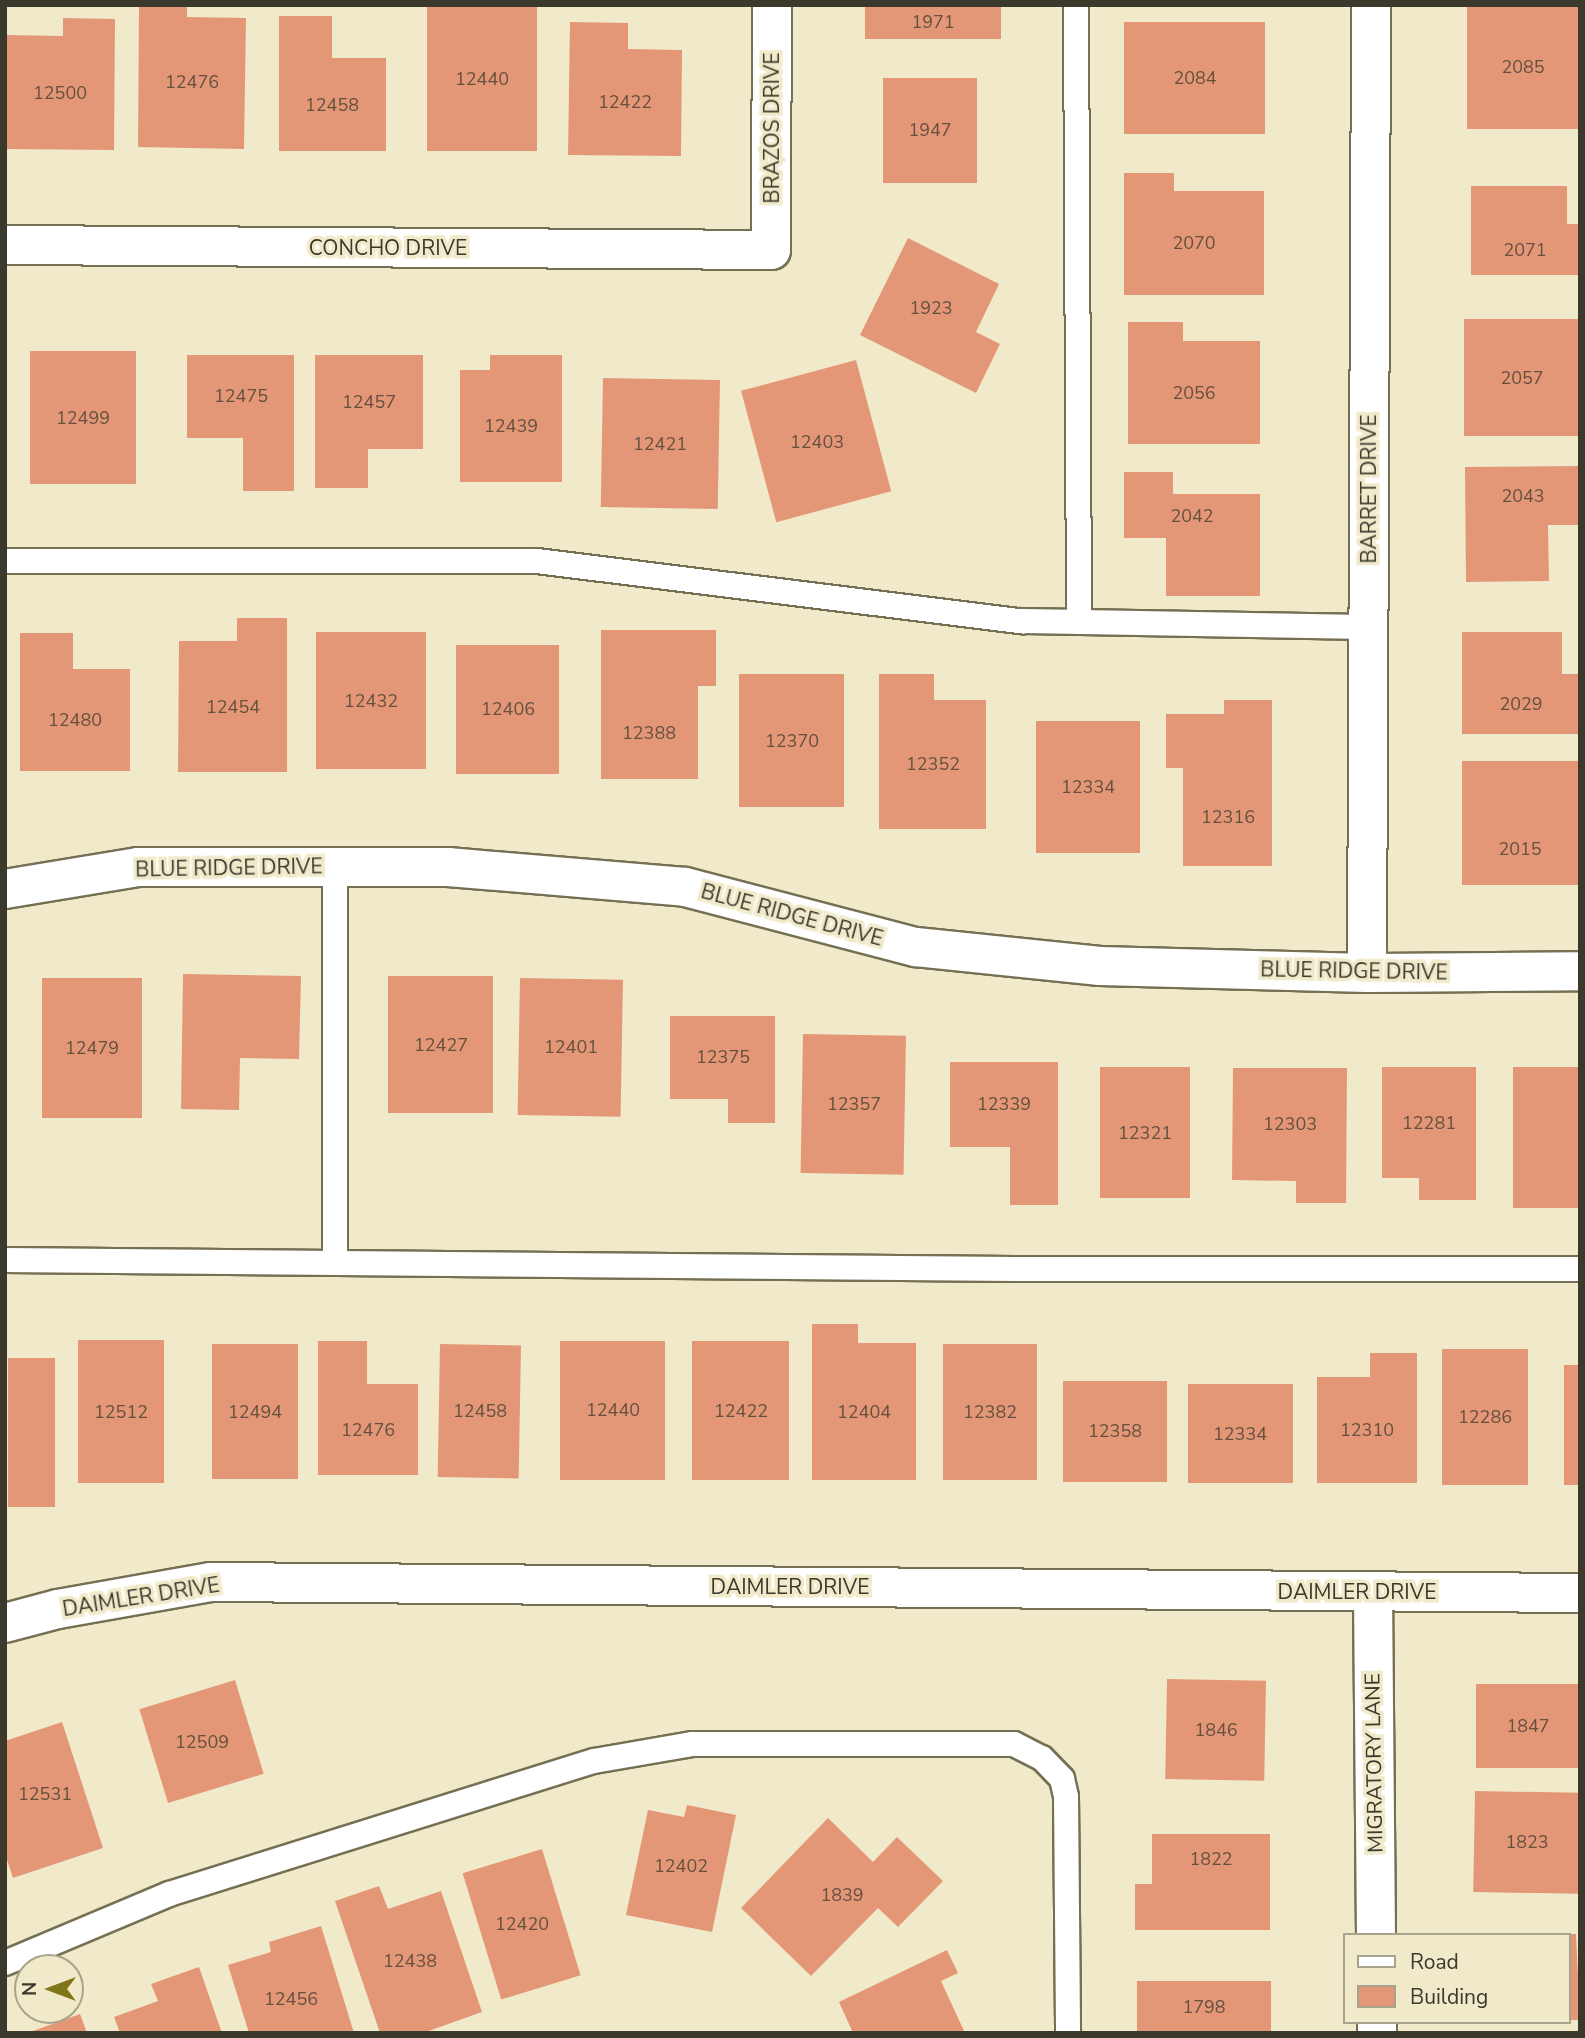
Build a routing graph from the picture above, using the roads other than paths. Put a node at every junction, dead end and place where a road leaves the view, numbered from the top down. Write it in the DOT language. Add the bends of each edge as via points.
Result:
graph roads {
  1 [pos="772,5"];
  2 [pos="1076,5"];
  3 [pos="1371,5"];
  4 [pos="5,245"];
  5 [pos="771,250"];
  6 [pos="5,561"];
  7 [pos="1079,622"];
  8 [pos="1368,627"];
  9 [pos="335,867"];
  10 [pos="5,889"];
  11 [pos="1580,971"];
  12 [pos="1367,973"];
  13 [pos="5,1260"];
  14 [pos="335,1263"];
  15 [pos="1580,1269"];
  16 [pos="1373,1592"];
  17 [pos="1580,1593"];
  18 [pos="5,1623"];
  19 [pos="1376,1933"];
  20 [pos="5,1963"];
  21 [pos="1068,2033"];
  1 -- 5 [label="street, BRAZOS DRIVE"];
  2 -- 7 [label="lane"];
  3 -- 8 [label="street, BARRET DRIVE"];
  4 -- 5 [label="street, CONCHO DRIVE"];
  6 -- 7 [label="lane" via="537,561 1021,621"];
  7 -- 8 [label="lane"];
  8 -- 12 [label="street, BARRET DRIVE"];
  9 -- 10 [label="street, BLUE RIDGE DRIVE" via="138,867"];
  9 -- 12 [label="street, BLUE RIDGE DRIVE" via="448,867 685,887 916,947 1100,966"];
  9 -- 14 [label="lane"];
  11 -- 12 [label="street, BLUE RIDGE DRIVE"];
  13 -- 14 [label="lane"];
  14 -- 15 [label="lane"];
  16 -- 17 [label="street, DAIMLER DRIVE"];
  16 -- 18 [label="street, DAIMLER DRIVE" via="211,1582"];
  16 -- 19 [label="street, MIGRATORY LANE"];
  20 -- 21 [label="lane" via="169,1894 594,1761 692,1744 1014,1744 1042,1758 1062,1779 1066,1797"];
}
